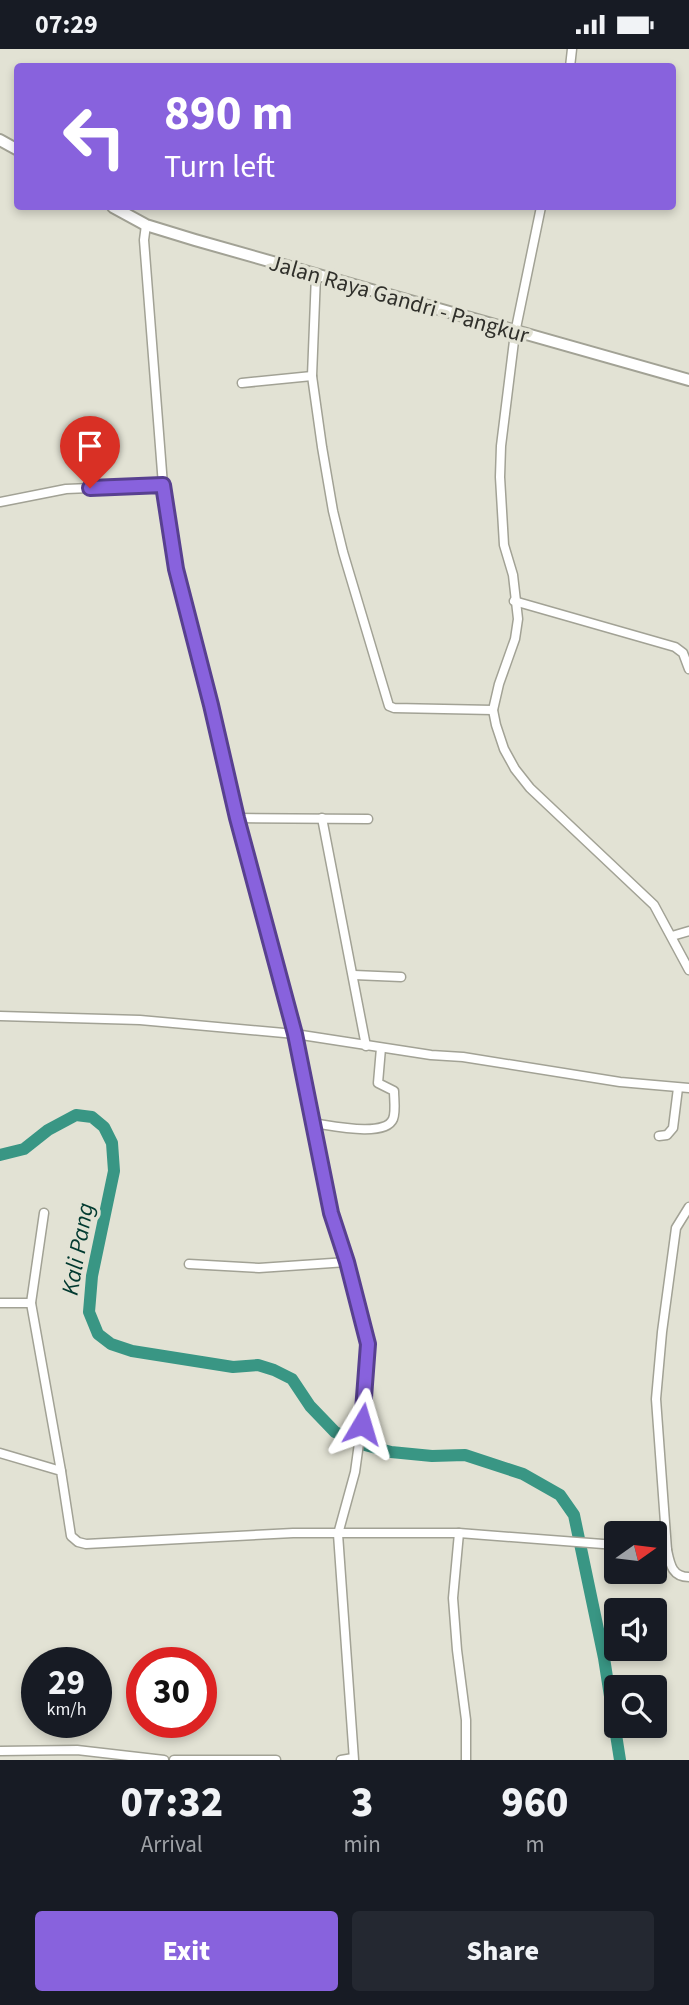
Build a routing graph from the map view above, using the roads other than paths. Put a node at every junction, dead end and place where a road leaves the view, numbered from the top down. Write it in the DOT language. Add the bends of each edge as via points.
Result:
graph roads {
  1 [pos="118,210"];
  2 [pos="540,210"];
  3 [pos="146,225"];
  4 [pos="316,275"];
  5 [pos="515,333"];
  6 [pos="312,376"];
  7 [pos="689,380"];
  8 [pos="242,383"];
  9 [pos="163,485"];
  10 [pos="0,502"];
  11 [pos="514,601"];
  12 [pos="689,669"];
  13 [pos="493,710"];
  14 [pos="237,818"];
  15 [pos="322,818"];
  16 [pos="368,819"];
  17 [pos="689,931"];
  18 [pos="671,936"];
  19 [pos="689,970"];
  20 [pos="354,975"];
  21 [pos="401,977"];
  22 [pos="0,1016"];
  23 [pos="295,1034"];
  24 [pos="366,1045"];
  25 [pos="381,1048"];
  26 [pos="678,1088"];
  27 [pos="689,1089"];
  28 [pos="312,1123"];
  29 [pos="659,1136"];
  30 [pos="689,1207"];
  31 [pos="44,1213"];
  32 [pos="347,1262"];
  33 [pos="189,1264"];
  34 [pos="0,1303"];
  35 [pos="31,1303"];
  36 [pos="0,1453"];
  37 [pos="61,1471"];
  38 [pos="665,1521"];
  39 [pos="459,1533"];
  40 [pos="338,1534"];
  41 [pos="604,1544"];
  42 [pos="667,1550"];
  43 [pos="689,1577"];
  44 [pos="0,1751"];
  45 [pos="353,1759"];
  46 [pos="164,1760"];
  47 [pos="174,1760"];
  48 [pos="276,1760"];
  49 [pos="341,1760"];
  50 [pos="466,1760"];
  1 -- 3 [label="street, Jalan Raya Gandri - Pangkur"];
  2 -- 5 [label="street"];
  3 -- 4 [label="street, Jalan Raya Gandri - Pangkur"];
  3 -- 9 [label="street"];
  4 -- 5 [label="street, Jalan Raya Gandri - Pangkur"];
  4 -- 6 [label="street"];
  5 -- 7 [label="street, Jalan Raya Gandri - Pangkur"];
  5 -- 11 [label="street" via="500,477 504,545 513,575"];
  6 -- 8 [label="street"];
  6 -- 13 [label="street" via="333,511 389,706"];
  9 -- 10 [label="street" via="66,489"];
  9 -- 14 [label="street" via="176,569"];
  11 -- 12 [label="street" via="675,647 683,653"];
  11 -- 13 [label="street" via="518,619 515,639"];
  13 -- 18 [label="street" via="515,769 654,905"];
  14 -- 15 [label="street"];
  14 -- 23 [label="street"];
  15 -- 16 [label="street"];
  15 -- 20 [label="street"];
  17 -- 18 [label="street"];
  18 -- 19 [label="street"];
  20 -- 21 [label="street"];
  20 -- 24 [label="street"];
  22 -- 23 [label="street" via="139,1020"];
  23 -- 24 [label="street"];
  23 -- 28 [label="street"];
  24 -- 25 [label="street"];
  25 -- 26 [label="street"];
  25 -- 28 [label="street" via="379,1083 394,1091 390,1123 376,1130"];
  26 -- 27 [label="street"];
  26 -- 29 [label="street" via="673,1128"];
  28 -- 32 [label="street" via="331,1213"];
  30 -- 38 [label="street" via="676,1228 656,1399"];
  31 -- 35 [label="street"];
  32 -- 33 [label="street" via="259,1268"];
  32 -- 40 [label="street" via="368,1344 355,1472"];
  34 -- 35 [label="street"];
  35 -- 37 [label="street"];
  36 -- 37 [label="street"];
  37 -- 40 [label="street" via="69,1530 78,1542"];
  39 -- 40 [label="street"];
  39 -- 41 [label="street"];
  39 -- 50 [label="street" via="453,1598"];
  40 -- 45 [label="street"];
  42 -- 43 [label="street" via="674,1571"];
  44 -- 46 [label="street" via="77,1750"];
  45 -- 49 [label="street"];
  47 -- 48 [label="street"];
}
